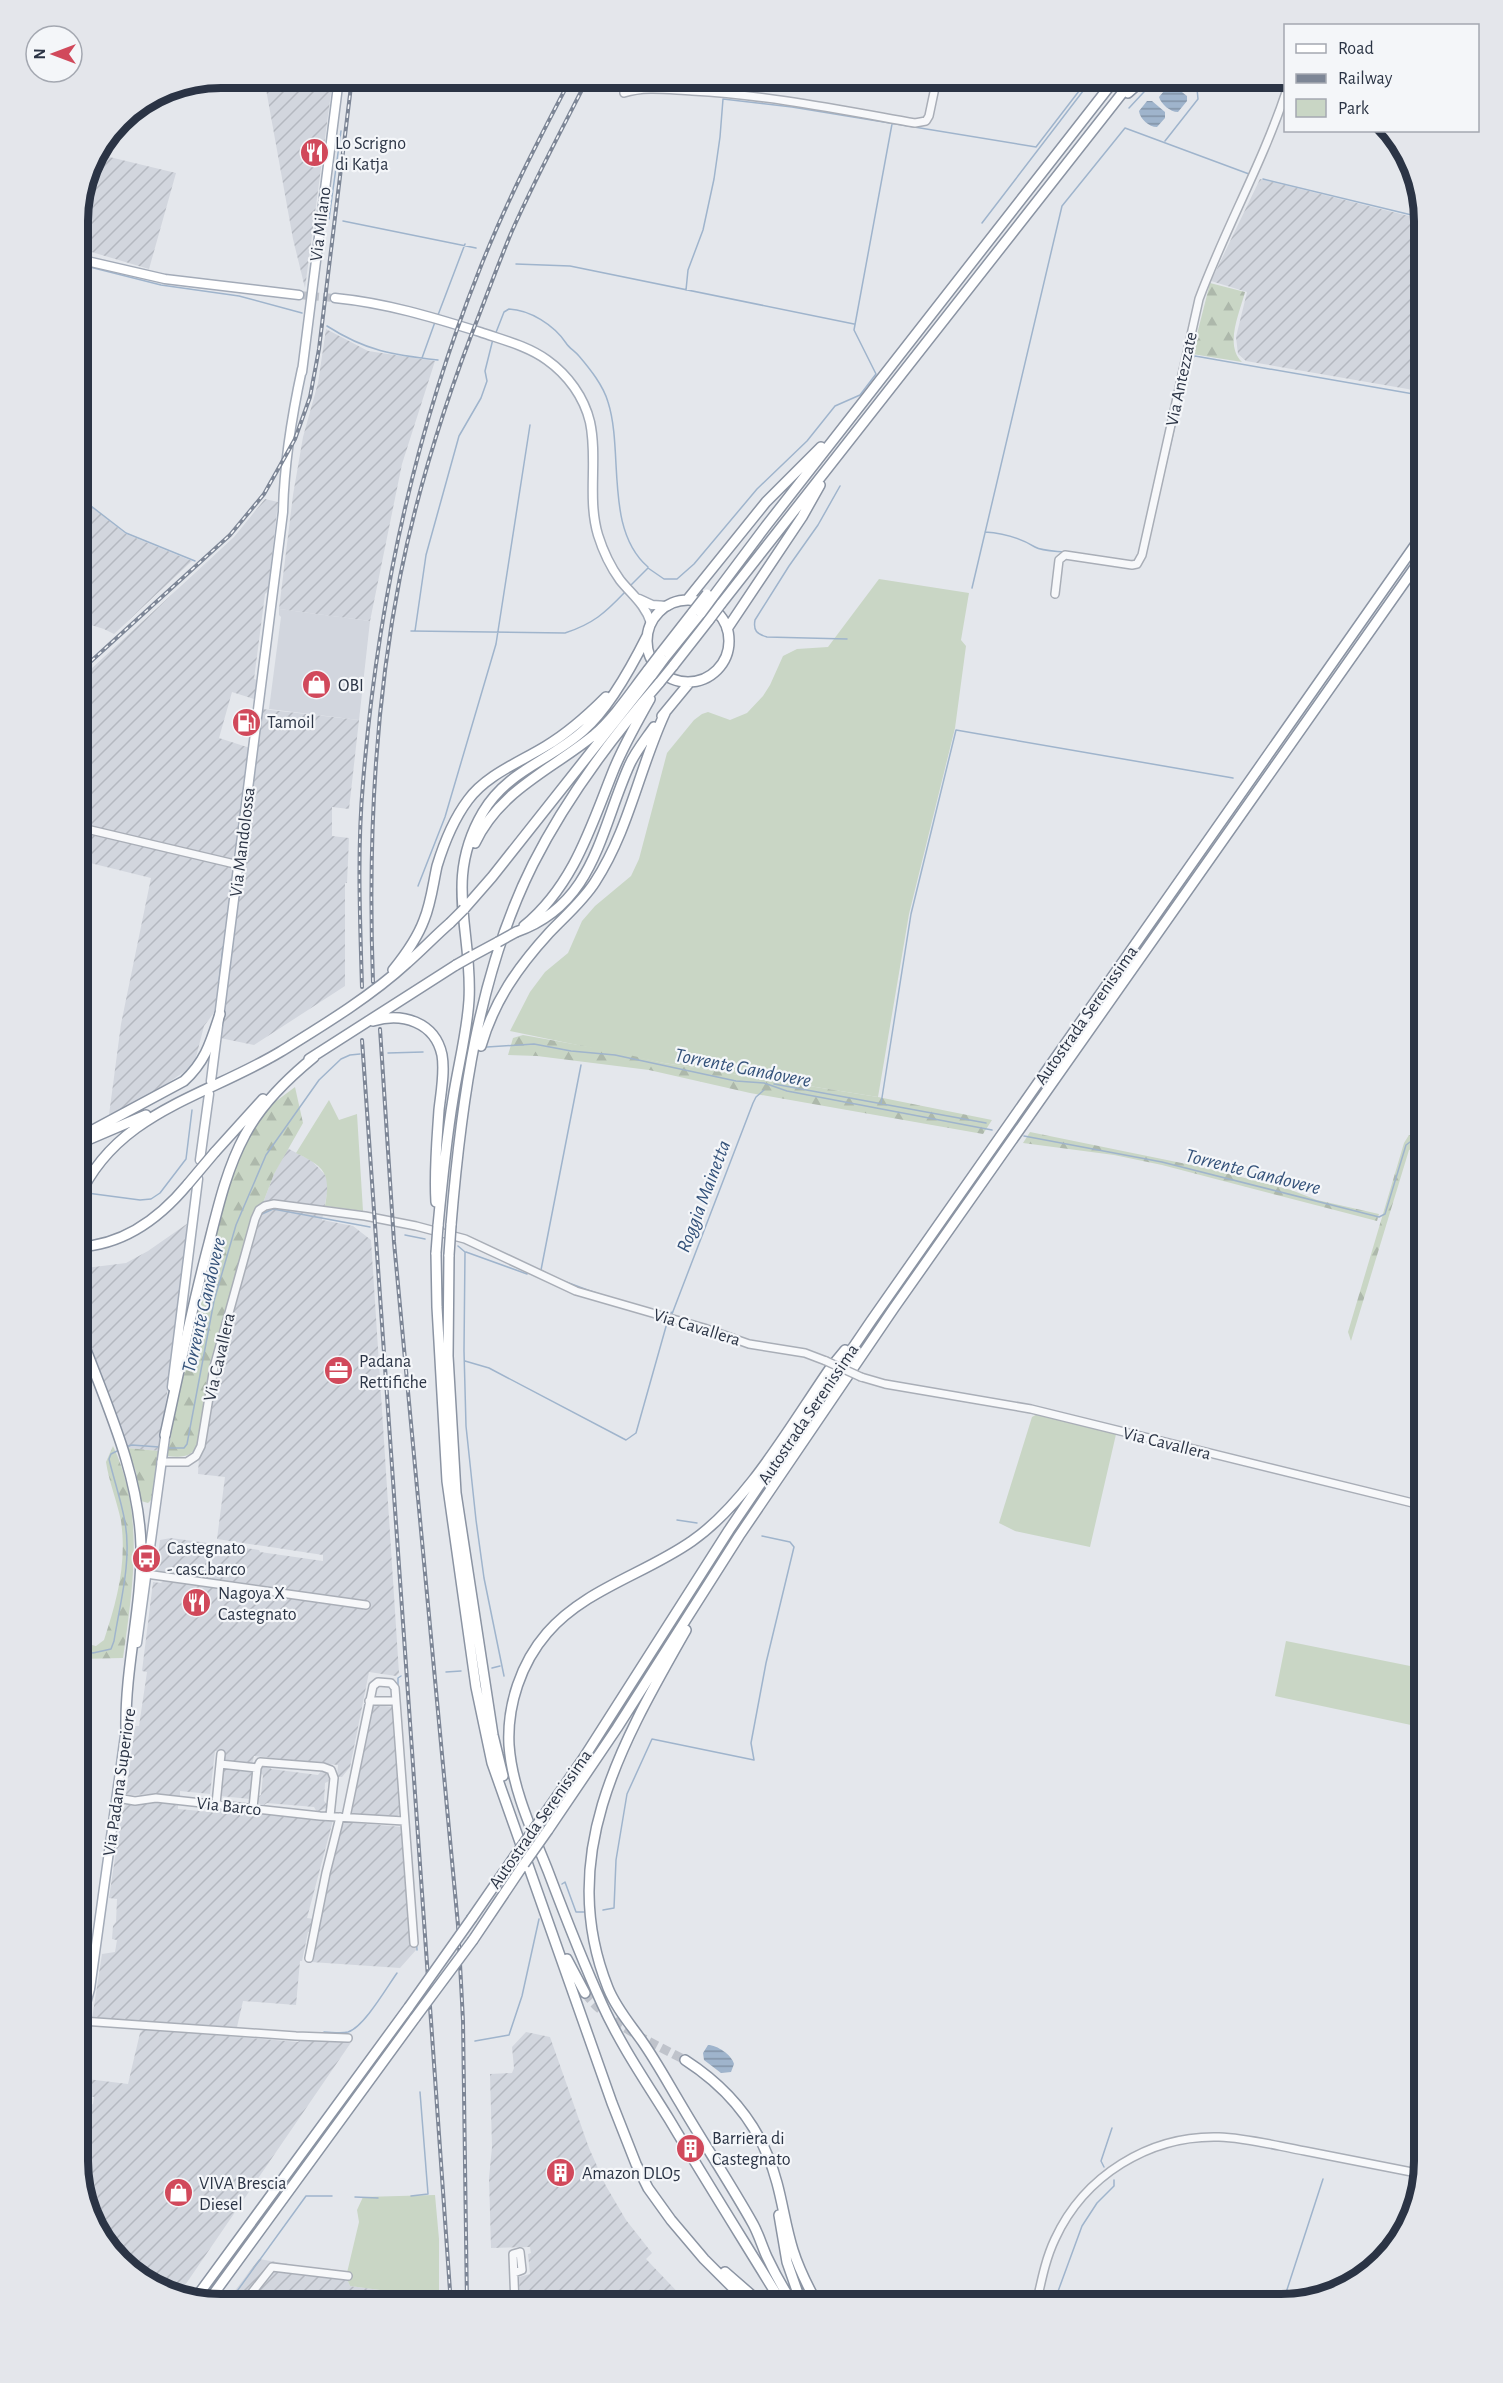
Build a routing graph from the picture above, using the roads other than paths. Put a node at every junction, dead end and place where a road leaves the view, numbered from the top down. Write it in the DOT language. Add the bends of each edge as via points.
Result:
graph roads {
  1 [pos="338,89"];
  2 [pos="638,89"];
  3 [pos="658,89"];
  4 [pos="935,89"];
  5 [pos="1108,89"];
  6 [pos="1126,89"];
  7 [pos="1132,89"];
  8 [pos="624,93"];
  9 [pos="1284,99"];
  10 [pos="1113,106"];
  11 [pos="89,262"];
  12 [pos="299,295"];
  13 [pos="335,298"];
  14 [pos="871,392"];
  15 [pos="833,461"];
  16 [pos="1414,547"];
  17 [pos="1414,570"];
  18 [pos="1055,594"];
  19 [pos="639,599"];
  20 [pos="687,600"];
  21 [pos="272,603"];
  22 [pos="667,606"];
  23 [pos="651,623"];
  24 [pos="728,629"];
  25 [pos="647,636"];
  26 [pos="650,673"];
  27 [pos="660,682"];
  28 [pos="690,682"];
  29 [pos="619,685"];
  30 [pos="665,713"];
  31 [pos="89,830"];
  32 [pos="239,865"];
  33 [pos="461,897"];
  34 [pos="516,932"];
  35 [pos="382,983"];
  36 [pos="220,1014"];
  37 [pos="352,1030"];
  38 [pos="314,1056"];
  39 [pos="233,1077"];
  40 [pos="211,1081"];
  41 [pos="209,1095"];
  42 [pos="466,1100"];
  43 [pos="89,1132"];
  44 [pos="89,1139"];
  45 [pos="200,1160"];
  46 [pos="198,1179"];
  47 [pos="89,1181"];
  48 [pos="438,1226"];
  49 [pos="88,1245"];
  50 [pos="871,1321"];
  51 [pos="88,1357"];
  52 [pos="88,1372"];
  53 [pos="165,1435"];
  54 [pos="120,1444"];
  55 [pos="161,1462"];
  56 [pos="1414,1503"];
  57 [pos="739,1536"];
  58 [pos="146,1574"];
  59 [pos="366,1605"];
  60 [pos="369,1701"];
  61 [pos="396,1701"];
  62 [pos="126,1728"];
  63 [pos="221,1754"];
  64 [pos="220,1764"];
  65 [pos="257,1768"];
  66 [pos="117,1798"];
  67 [pos="216,1804"];
  68 [pos="253,1808"];
  69 [pos="330,1816"];
  70 [pos="343,1817"];
  71 [pos="404,1821"];
  72 [pos="414,1943"];
  73 [pos="309,1958"];
  74 [pos="585,1993"];
  75 [pos="88,1994"];
  76 [pos="88,2021"];
  77 [pos="348,2038"];
  78 [pos="685,2060"];
  79 [pos="768,2157"];
  80 [pos="1413,2172"];
  81 [pos="685,2237"];
  82 [pos="521,2256"];
  83 [pos="348,2276"];
  84 [pos="200,2293"];
  85 [pos="214,2294"];
  86 [pos="251,2294"];
  87 [pos="515,2294"];
  88 [pos="739,2294"];
  89 [pos="750,2294"];
  90 [pos="782,2294"];
  91 [pos="783,2294"];
  92 [pos="798,2294"];
  93 [pos="813,2294"];
  94 [pos="1039,2294"];
  1 -- 21 [label="main road, Via Milano"];
  2 -- 8 [label="street"];
  3 -- 4 [label="street" via="799,102 915,123 926,121 929,116"];
  5 -- 14 [label="highway"];
  6 -- 10 [label="highway"];
  7 -- 10 [label="highway"];
  9 -- 18 [label="street, Via Antezzate" via="1199,299 1142,555 1132,565 1065,555 1059,560"];
  10 -- 15 [label="highway"];
  11 -- 12 [label="main road" via="173,281"];
  13 -- 19 [label="main road" via="396,307 493,337 535,352 562,372 581,399 590,423 593,512 601,545 616,574"];
  14 -- 20 [label="highway" via="766,502"];
  14 -- 26 [label="highway, bridge"];
  15 -- 24 [label="highway" via="802,517"];
  15 -- 27 [label="highway, bridge"];
  16 -- 50 [label="highway, Autostrada Serenissima"];
  17 -- 57 [label="highway, Autostrada Serenissima" via="894,1308"];
  19 -- 22 [label="main road"];
  19 -- 23 [label="main road"];
  20 -- 22 [label="highway"];
  20 -- 24 [label="highway" via="709,605"];
  21 -- 32 [label="main road, Via Mandolossa"];
  22 -- 23 [label="highway"];
  23 -- 25 [label="highway"];
  24 -- 28 [label="highway" via="728,650 718,669"];
  25 -- 28 [label="highway" via="655,665 670,678"];
  25 -- 29 [label="highway"];
  26 -- 33 [label="highway" via="595,734 528,780 489,818 472,851"];
  26 -- 35 [label="highway, bridge" via="492,877 464,909"];
  27 -- 34 [label="highway" via="624,746 575,865 548,903"];
  27 -- 42 [label="highway" via="606,747 533,864 499,948"];
  28 -- 30 [label="highway"];
  29 -- 33 [label="highway" via="584,730 512,777 488,804 468,850"];
  29 -- 35 [label="highway" via="569,730 506,769 469,798 447,838 415,941"];
  30 -- 34 [label="highway" via="635,754 596,855 577,887 558,908"];
  30 -- 42 [label="highway" via="617,843 595,883 529,955 501,996 483,1036"];
  31 -- 32 [label="street"];
  32 -- 36 [label="main road, Via Mandolossa"];
  33 -- 48 [label="highway" via="469,999"];
  34 -- 37 [label="highway, bridge"];
  35 -- 39 [label="highway" via="305,1036"];
  36 -- 40 [label="main road, Via Mandolossa"];
  36 -- 43 [label="highway" via="202,1060 184,1081"];
  37 -- 38 [label="highway"];
  37 -- 48 [label="highway" via="384,1017 403,1017 422,1024 440,1048 443,1066 434,1174"];
  38 -- 49 [label="highway, bridge" via="270,1092 167,1207 144,1226 111,1242"];
  38 -- 53 [label="highway" via="256,1116 230,1169 197,1289"];
  39 -- 44 [label="highway"];
  39 -- 47 [label="highway" via="132,1129 98,1164"];
  41 -- 45 [label="main road"];
  42 -- 74 [label="highway, bridge" via="449,1255 448,1356 461,1531 496,1751 567,1958"];
  46 -- 53 [label="main road, Via Padana Superiore"];
  48 -- 81 [label="highway, bridge" via="436,1296 447,1481 487,1744 628,2146 653,2196"];
  50 -- 84 [label="highway, Autostrada Serenissima, bridge" via="729,1530 583,1759 409,2007"];
  50 -- 90 [label="highway" via="831,1367 748,1488 714,1524 664,1559 576,1606 547,1633 522,1674 510,1720 510,1755 520,1798 602,2005 653,2093"];
  51 -- 54 [label="highway"];
  52 -- 54 [label="highway"];
  53 -- 55 [label="main road, Via Padana Superiore"];
  54 -- 62 [label="highway" via="133,1487 141,1546 125,1699"];
  55 -- 56 [label="street, Via Cavallera, bridge" via="196,1460 214,1366 255,1219 259,1210 274,1204 375,1218 465,1239 576,1291 749,1344 805,1353 885,1384 1031,1409"];
  55 -- 58 [label="main road, Via Padana Superiore"];
  57 -- 85 [label="highway, Autostrada Serenissima, bridge" via="617,1728 473,1940"];
  57 -- 91 [label="highway" via="640,1711 619,1756 591,1851 589,1890 598,1953 615,2002 746,2212"];
  58 -- 59 [label="street"];
  58 -- 62 [label="main road, Via Padana Superiore"];
  60 -- 61 [label="street"];
  60 -- 61 [label="street" via="378,1682 394,1685"];
  60 -- 70 [label="street"];
  61 -- 71 [label="street"];
  62 -- 66 [label="main road, Via Padana Superiore"];
  63 -- 64 [label="street"];
  64 -- 65 [label="street"];
  64 -- 67 [label="street"];
  65 -- 68 [label="street"];
  65 -- 69 [label="street" via="264,1761 328,1768 334,1778"];
  66 -- 67 [label="street, Via Barco"];
  66 -- 75 [label="main road, Via Padana Superiore"];
  67 -- 68 [label="street, Via Barco"];
  68 -- 69 [label="street, Via Barco"];
  69 -- 70 [label="street, Via Barco"];
  70 -- 71 [label="street, Via Barco"];
  70 -- 73 [label="street" via="326,1873"];
  71 -- 72 [label="street"];
  76 -- 77 [label="street"];
  78 -- 79 [label="highway" via="737,2104"];
  79 -- 92 [label="highway" via="787,2262"];
  79 -- 93 [label="highway" via="793,2250"];
  80 -- 94 [label="street" via="1232,2138 1197,2138 1152,2148 1102,2177 1071,2211 1050,2252"];
  81 -- 88 [label="highway"];
  81 -- 89 [label="highway"];
  82 -- 87 [label="street" via="520,2252 513,2253"];
  83 -- 86 [label="street" via="272,2267"];
}
